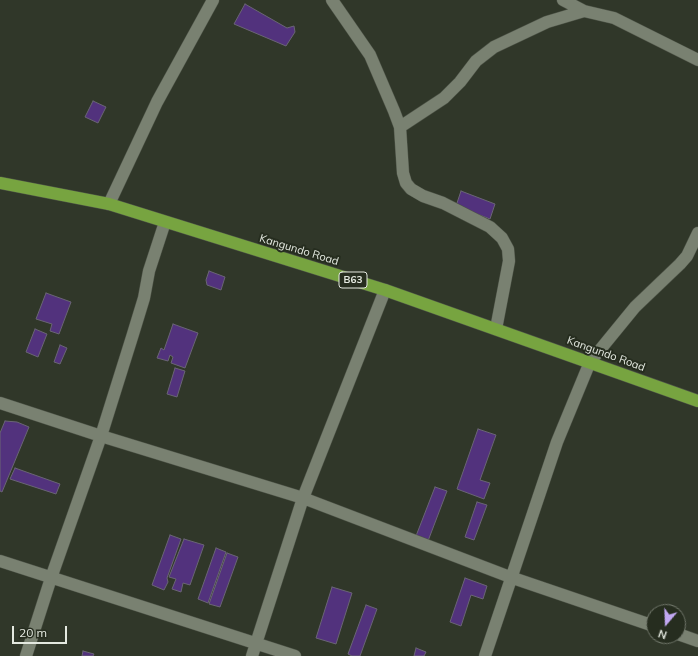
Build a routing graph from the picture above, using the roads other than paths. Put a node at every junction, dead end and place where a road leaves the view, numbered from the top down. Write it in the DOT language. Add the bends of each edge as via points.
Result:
graph roads {
  1 [pos="214,0"];
  2 [pos="332,0"];
  3 [pos="563,0"];
  4 [pos="584,11"];
  5 [pos="698,60"];
  6 [pos="400,127"];
  7 [pos="0,183"];
  8 [pos="109,204"];
  9 [pos="165,222"];
  10 [pos="698,233"];
  11 [pos="385,290"];
  12 [pos="496,329"];
  13 [pos="590,362"];
  14 [pos="698,401"];
  15 [pos="0,403"];
  16 [pos="100,436"];
  17 [pos="304,498"];
  18 [pos="0,561"];
  19 [pos="510,577"];
  20 [pos="51,578"];
  21 [pos="646,623"];
  22 [pos="686,637"];
  23 [pos="698,641"];
  24 [pos="256,643"];
  25 [pos="26,656"];
  26 [pos="252,656"];
  27 [pos="295,656"];
  28 [pos="484,656"];
  1 -- 8 [label="street" via="157,102"];
  2 -- 6 [label="street" via="370,55"];
  3 -- 4 [label="street"];
  4 -- 5 [label="street" via="614,18"];
  4 -- 6 [label="street" via="547,22 494,47 476,61 444,98"];
  6 -- 12 [label="street" via="403,174 411,189 490,227 502,238 508,249 509,261"];
  7 -- 8 [label="highway, Kangundo Road / B63"];
  8 -- 9 [label="highway, Kangundo Road / B63"];
  9 -- 11 [label="highway, Kangundo Road / B63"];
  9 -- 16 [label="street"];
  10 -- 13 [label="street" via="687,256 635,307"];
  11 -- 12 [label="highway, Kangundo Road / B63"];
  11 -- 17 [label="street"];
  12 -- 13 [label="highway, Kangundo Road / B63"];
  13 -- 14 [label="highway, Kangundo Road / B63"];
  13 -- 19 [label="street" via="556,442"];
  15 -- 16 [label="street"];
  16 -- 17 [label="street"];
  16 -- 20 [label="street"];
  17 -- 19 [label="street"];
  17 -- 24 [label="street"];
  18 -- 20 [label="street"];
  19 -- 21 [label="street"];
  19 -- 28 [label="street"];
  20 -- 24 [label="street"];
  20 -- 25 [label="street"];
  22 -- 23 [label="street"];
  24 -- 26 [label="street"];
  24 -- 27 [label="street"];
}
